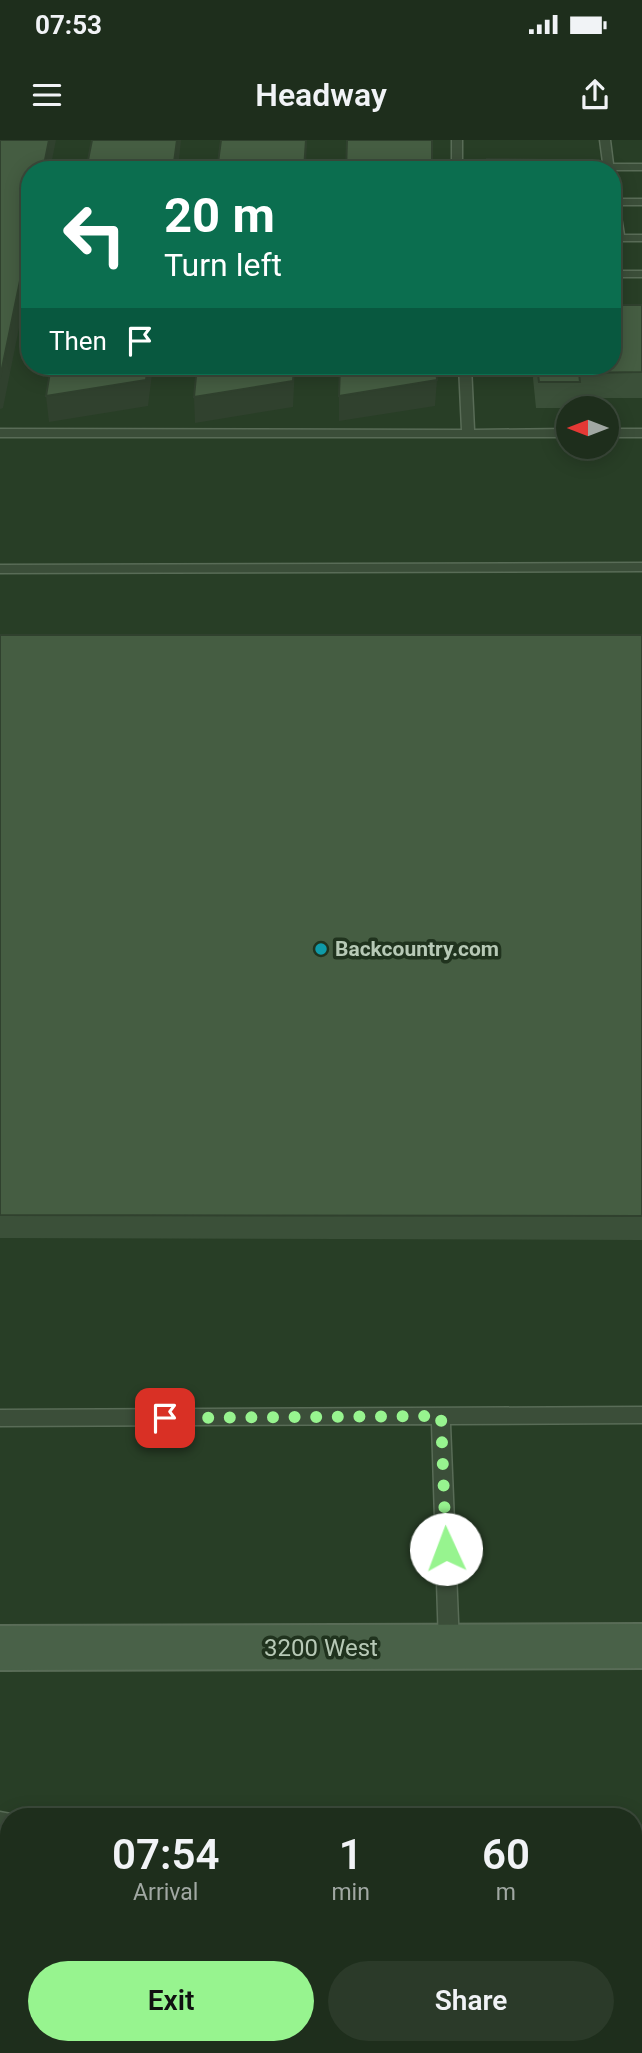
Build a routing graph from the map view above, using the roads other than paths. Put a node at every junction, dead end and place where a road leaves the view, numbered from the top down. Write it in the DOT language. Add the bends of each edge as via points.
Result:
graph roads {
  1 [pos="457,140"];
  2 [pos="605,140"];
  3 [pos="457,161"];
  4 [pos="608,161"];
  5 [pos="642,167"];
  6 [pos="621,168"];
  7 [pos="621,198"];
  8 [pos="642,202"];
  9 [pos="621,238"];
  10 [pos="642,238"];
  11 [pos="621,274"];
  12 [pos="642,274"];
  13 [pos="465,375"];
  14 [pos="0,433"];
  15 [pos="556,433"];
  16 [pos="620,433"];
  17 [pos="642,433"];
  18 [pos="468,434"];
  19 [pos="642,567"];
  20 [pos="0,569"];
  21 [pos="642,1415"];
  22 [pos="441,1416"];
  23 [pos="0,1418"];
  24 [pos="642,1646"];
  25 [pos="0,1648"];
  26 [pos="450,1648"];
  1 -- 3 [label="lane"];
  2 -- 4 [label="lane"];
  5 -- 6 [label="lane"];
  7 -- 8 [label="lane"];
  9 -- 10 [label="lane"];
  11 -- 12 [label="lane"];
  13 -- 18 [label="lane"];
  14 -- 18 [label="lane"];
  15 -- 18 [label="lane"];
  16 -- 17 [label="lane"];
  19 -- 20 [label="lane"];
  21 -- 22 [label="lane"];
  22 -- 23 [label="lane"];
  22 -- 26 [label="lane"];
  24 -- 26 [label="main road, 3200 West"];
  25 -- 26 [label="main road, 3200 West"];
}
